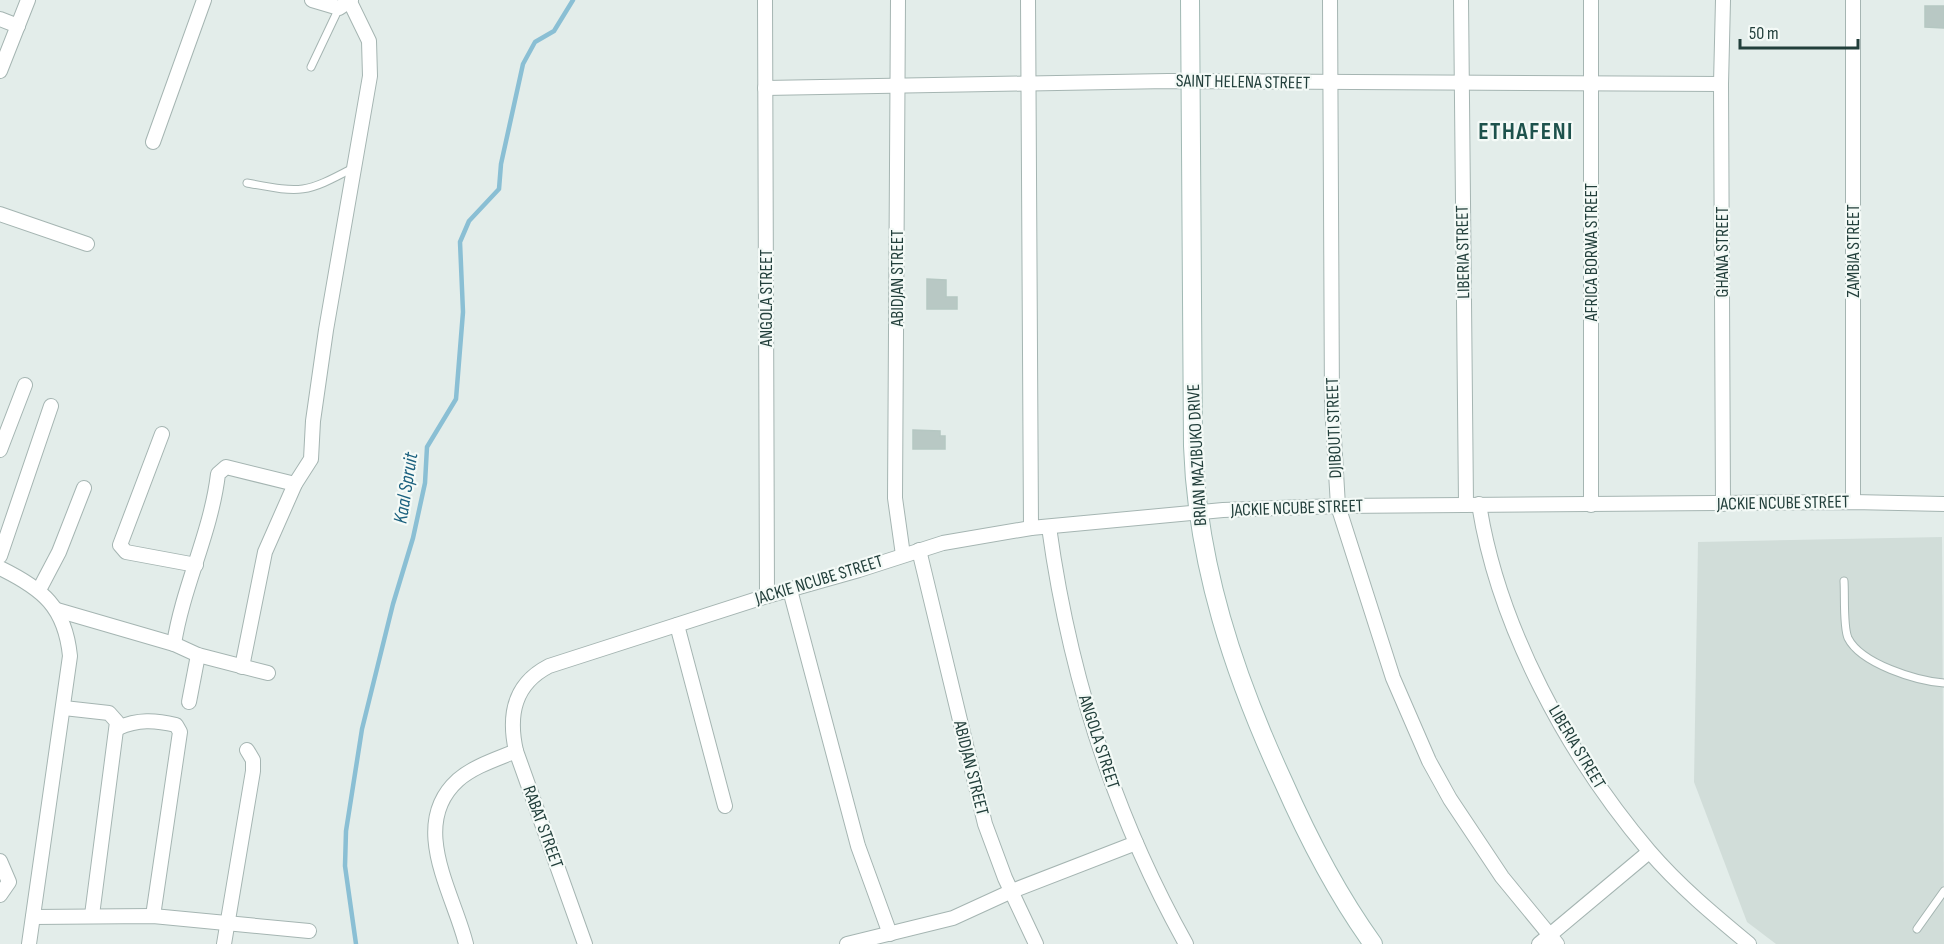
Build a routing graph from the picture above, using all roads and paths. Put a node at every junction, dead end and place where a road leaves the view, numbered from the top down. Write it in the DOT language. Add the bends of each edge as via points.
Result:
graph roads {
  1 [pos="28,0"];
  2 [pos="204,0"];
  3 [pos="312,0"];
  4 [pos="765,0"];
  5 [pos="898,0"];
  6 [pos="1028,0"];
  7 [pos="1190,0"];
  8 [pos="1330,0"];
  9 [pos="1461,0"];
  10 [pos="1591,0"];
  11 [pos="1723,0"];
  12 [pos="1852,0"];
  13 [pos="346,3"];
  14 [pos="0,19"];
  15 [pos="18,26"];
  16 [pos="311,68"];
  17 [pos="0,71"];
  18 [pos="1190,81"];
  19 [pos="1460,82"];
  20 [pos="1029,83"];
  21 [pos="1330,83"];
  22 [pos="1592,84"];
  23 [pos="1721,84"];
  24 [pos="897,86"];
  25 [pos="765,88"];
  26 [pos="153,142"];
  27 [pos="355,166"];
  28 [pos="248,183"];
  29 [pos="0,214"];
  30 [pos="87,244"];
  31 [pos="25,385"];
  32 [pos="51,406"];
  33 [pos="162,434"];
  34 [pos="0,450"];
  35 [pos="296,484"];
  36 [pos="84,488"];
  37 [pos="1853,501"];
  38 [pos="1473,504"];
  39 [pos="1723,504"];
  40 [pos="1944,504"];
  41 [pos="1591,505"];
  42 [pos="1338,506"];
  43 [pos="1197,512"];
  44 [pos="1049,527"];
  45 [pos="1031,528"];
  46 [pos="919,550"];
  47 [pos="903,555"];
  48 [pos="0,556"];
  49 [pos="196,566"];
  50 [pos="0,568"];
  51 [pos="1844,581"];
  52 [pos="39,590"];
  53 [pos="790,590"];
  54 [pos="767,596"];
  55 [pos="57,610"];
  56 [pos="677,625"];
  57 [pos="174,644"];
  58 [pos="198,655"];
  59 [pos="242,667"];
  60 [pos="268,673"];
  61 [pos="1944,683"];
  62 [pos="189,702"];
  63 [pos="64,708"];
  64 [pos="513,708"];
  65 [pos="118,728"];
  66 [pos="247,750"];
  67 [pos="516,751"];
  68 [pos="725,806"];
  69 [pos="1136,843"];
  70 [pos="1649,852"];
  71 [pos="0,861"];
  72 [pos="1012,891"];
  73 [pos="1944,891"];
  74 [pos="0,895"];
  75 [pos="92,915"];
  76 [pos="153,916"];
  77 [pos="33,917"];
  78 [pos="226,922"];
  79 [pos="1917,929"];
  80 [pos="309,931"];
  81 [pos="890,934"];
  82 [pos="1548,941"];
  83 [pos="29,944"];
  84 [pos="224,944"];
  85 [pos="466,944"];
  86 [pos="585,944"];
  87 [pos="847,944"];
  88 [pos="1036,944"];
  89 [pos="1186,944"];
  90 [pos="1373,944"];
  91 [pos="1749,944"];
  1 -- 15 [label="street"];
  2 -- 26 [label="street"];
  3 -- 13 [label="street"];
  4 -- 25 [label="street, ANGOLA STREET"];
  5 -- 24 [label="street, ABIDJAN STREET"];
  6 -- 20 [label="street"];
  7 -- 18 [label="street, BRIAN MAZIBUKO DRIVE"];
  8 -- 21 [label="street, DJIBOUTI STREET"];
  9 -- 19 [label="street, LIBERIA STREET"];
  10 -- 22 [label="street, AFRICA BORWA STREET"];
  11 -- 23 [label="street, GHANA STREET"];
  12 -- 37 [label="street, ZAMBIA STREET"];
  13 -- 16 [label="lane"];
  13 -- 27 [label="street" via="369,41 371,57"];
  14 -- 15 [label="street"];
  15 -- 17 [label="street"];
  18 -- 20 [label="street, SAINT HELENA STREET"];
  18 -- 21 [label="street, SAINT HELENA STREET"];
  18 -- 43 [label="street, BRIAN MAZIBUKO DRIVE"];
  19 -- 21 [label="street, SAINT HELENA STREET"];
  19 -- 22 [label="street, SAINT HELENA STREET"];
  19 -- 38 [label="street, LIBERIA STREET"];
  20 -- 24 [label="street, SAINT HELENA STREET"];
  20 -- 45 [label="street"];
  21 -- 42 [label="street, DJIBOUTI STREET" via="1332,421"];
  22 -- 23 [label="street, SAINT HELENA STREET"];
  22 -- 41 [label="street, AFRICA BORWA STREET"];
  23 -- 39 [label="street, GHANA STREET"];
  24 -- 25 [label="street, SAINT HELENA STREET"];
  24 -- 47 [label="street, ABIDJAN STREET" via="895,498"];
  25 -- 54 [label="street, ANGOLA STREET"];
  27 -- 28 [label="lane" via="308,190 294,192"];
  27 -- 35 [label="street" via="320,364 311,459"];
  29 -- 30 [label="street"];
  31 -- 34 [label="street"];
  32 -- 48 [label="street"];
  33 -- 49 [label="street" via="120,545 126,552"];
  35 -- 49 [label="street" via="226,467 218,474"];
  35 -- 59 [label="street" via="265,552"];
  36 -- 52 [label="street"];
  37 -- 39 [label="street, JACKIE NCUBE STREET"];
  37 -- 40 [label="street, JACKIE NCUBE STREET"];
  38 -- 41 [label="street, JACKIE NCUBE STREET"];
  38 -- 42 [label="street, JACKIE NCUBE STREET"];
  38 -- 70 [label="street, LIBERIA STREET" via="1499,585 1546,697 1573,746"];
  39 -- 41 [label="street, JACKIE NCUBE STREET"];
  42 -- 43 [label="street, JACKIE NCUBE STREET"];
  42 -- 82 [label="street, DJIBOUTI STREET" via="1393,678 1430,760 1477,841"];
  43 -- 44 [label="street, JACKIE NCUBE STREET"];
  43 -- 90 [label="street, BRIAN MAZIBUKO DRIVE" via="1225,634 1258,727 1317,853"];
  44 -- 45 [label="street, JACKIE NCUBE STREET"];
  44 -- 69 [label="street, ANGOLA STREET" via="1061,602 1086,707"];
  45 -- 46 [label="street, JACKIE NCUBE STREET"];
  46 -- 47 [label="street, JACKIE NCUBE STREET"];
  46 -- 72 [label="street, ABIDJAN STREET" via="985,824"];
  47 -- 53 [label="street, JACKIE NCUBE STREET"];
  49 -- 57 [label="street"];
  50 -- 52 [label="street"];
  51 -- 61 [label="lane" via="1848,637 1859,650 1905,675"];
  52 -- 55 [label="street"];
  53 -- 54 [label="street, JACKIE NCUBE STREET"];
  53 -- 81 [label="street" via="858,846"];
  54 -- 56 [label="street, JACKIE NCUBE STREET"];
  55 -- 57 [label="street"];
  55 -- 63 [label="street" via="70,656"];
  56 -- 64 [label="street, JACKIE NCUBE STREET" via="537,672 521,689"];
  56 -- 68 [label="street"];
  57 -- 58 [label="street"];
  58 -- 59 [label="street"];
  58 -- 62 [label="street"];
  59 -- 60 [label="street"];
  63 -- 65 [label="street" via="109,713 117,720"];
  63 -- 77 [label="street" via="40,849"];
  64 -- 67 [label="street, RABAT STREET"];
  65 -- 75 [label="street"];
  65 -- 76 [label="street" via="148,720 176,725 180,732"];
  66 -- 78 [label="street" via="253,760 253,771"];
  67 -- 85 [label="street" via="459,780 449,791 437,824 441,873"];
  67 -- 86 [label="street, RABAT STREET"];
  69 -- 72 [label="street"];
  69 -- 89 [label="street, ANGOLA STREET"];
  70 -- 82 [label="street"];
  70 -- 91 [label="street, LIBERIA STREET"];
  71 -- 74 [label="street" via="9,882"];
  72 -- 81 [label="street" via="953,918"];
  72 -- 88 [label="street, ABIDJAN STREET"];
  73 -- 79 [label="lane"];
  75 -- 76 [label="street"];
  75 -- 77 [label="street"];
  76 -- 78 [label="street"];
  77 -- 83 [label="street"];
  78 -- 80 [label="street"];
  78 -- 84 [label="street"];
  81 -- 87 [label="street"];
}
